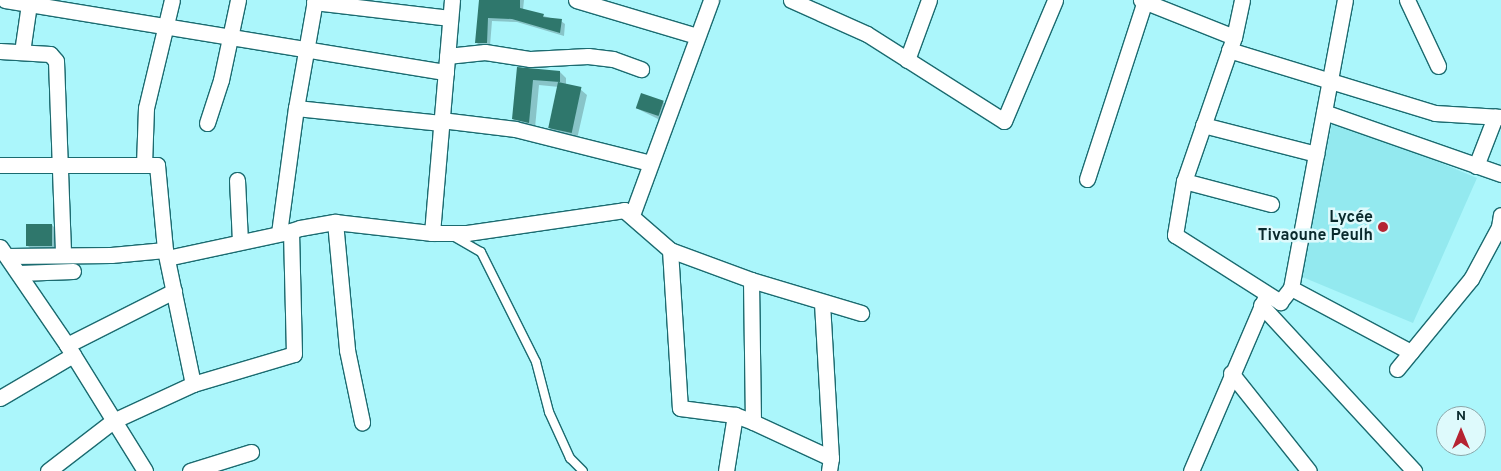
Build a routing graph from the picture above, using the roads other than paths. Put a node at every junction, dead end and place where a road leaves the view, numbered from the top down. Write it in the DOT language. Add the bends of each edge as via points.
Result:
graph roads {
  1 [pos="172,0"];
  2 [pos="238,0"];
  3 [pos="452,0"];
  4 [pos="576,0"];
  5 [pos="711,0"];
  6 [pos="792,0"];
  7 [pos="929,0"];
  8 [pos="1055,0"];
  9 [pos="1242,0"];
  10 [pos="1345,0"];
  11 [pos="1407,0"];
  12 [pos="314,1"];
  13 [pos="1144,1"];
  14 [pos="16,2"];
  15 [pos="86,7"];
  16 [pos="450,18"];
  17 [pos="168,24"];
  18 [pos="698,36"];
  19 [pos="230,37"];
  20 [pos="1232,43"];
  21 [pos="306,50"];
  22 [pos="0,51"];
  23 [pos="22,52"];
  24 [pos="447,56"];
  25 [pos="906,60"];
  26 [pos="1438,66"];
  27 [pos="641,69"];
  28 [pos="446,72"];
  29 [pos="1330,80"];
  30 [pos="296,108"];
  31 [pos="1324,112"];
  32 [pos="1498,117"];
  33 [pos="441,121"];
  34 [pos="207,123"];
  35 [pos="1203,125"];
  36 [pos="1316,154"];
  37 [pos="650,163"];
  38 [pos="0,165"];
  39 [pos="61,165"];
  40 [pos="144,165"];
  41 [pos="1476,166"];
  42 [pos="1501,174"];
  43 [pos="1087,179"];
  44 [pos="237,180"];
  45 [pos="1184,181"];
  46 [pos="1271,204"];
  47 [pos="632,215"];
  48 [pos="1501,215"];
  49 [pos="335,222"];
  50 [pos="285,232"];
  51 [pos="432,233"];
  52 [pos="449,233"];
  53 [pos="240,241"];
  54 [pos="670,250"];
  55 [pos="3,252"];
  56 [pos="166,254"];
  57 [pos="54,260"];
  58 [pos="74,271"];
  59 [pos="19,273"];
  60 [pos="750,280"];
  61 [pos="1290,288"];
  62 [pos="174,291"];
  63 [pos="1264,300"];
  64 [pos="822,303"];
  65 [pos="861,313"];
  66 [pos="70,350"];
  67 [pos="1411,352"];
  68 [pos="1397,369"];
  69 [pos="1231,373"];
  70 [pos="193,384"];
  71 [pos="0,398"];
  72 [pos="735,415"];
  73 [pos="113,421"];
  74 [pos="362,422"];
  75 [pos="753,422"];
  76 [pos="251,452"];
  77 [pos="830,464"];
  78 [pos="49,471"];
  79 [pos="145,471"];
  80 [pos="190,471"];
  81 [pos="583,471"];
  82 [pos="726,471"];
  83 [pos="1191,471"];
  84 [pos="1309,471"];
  85 [pos="1414,471"];
  1 -- 17 [label="street"];
  2 -- 19 [label="street"];
  3 -- 16 [label="street"];
  4 -- 18 [label="street"];
  5 -- 18 [label="street"];
  6 -- 25 [label="street" via="866,34"];
  7 -- 25 [label="street"];
  8 -- 25 [label="street" via="1004,121"];
  9 -- 20 [label="street"];
  10 -- 29 [label="street"];
  11 -- 26 [label="street"];
  12 -- 16 [label="street"];
  12 -- 21 [label="street"];
  13 -- 20 [label="street"];
  13 -- 43 [label="street"];
  14 -- 15 [label="street"];
  14 -- 23 [label="street"];
  15 -- 17 [label="street"];
  16 -- 24 [label="street"];
  17 -- 19 [label="street"];
  17 -- 40 [label="street" via="146,108"];
  18 -- 37 [label="street"];
  19 -- 21 [label="street"];
  19 -- 34 [label="street"];
  20 -- 29 [label="street"];
  20 -- 35 [label="street"];
  21 -- 28 [label="street"];
  21 -- 30 [label="street"];
  22 -- 23 [label="street"];
  23 -- 39 [label="street" via="50,54 56,61"];
  24 -- 27 [label="street" via="485,52 530,59 588,56 613,59"];
  24 -- 28 [label="street"];
  28 -- 33 [label="street"];
  29 -- 31 [label="street"];
  29 -- 32 [label="street" via="1435,113"];
  30 -- 33 [label="street"];
  30 -- 50 [label="street"];
  31 -- 36 [label="street"];
  31 -- 41 [label="street"];
  32 -- 41 [label="street"];
  33 -- 37 [label="street" via="523,130"];
  33 -- 51 [label="street"];
  35 -- 36 [label="street"];
  35 -- 45 [label="street"];
  36 -- 61 [label="street"];
  37 -- 47 [label="street"];
  38 -- 39 [label="street"];
  39 -- 40 [label="street"];
  39 -- 57 [label="street"];
  40 -- 56 [label="street" via="158,165"];
  41 -- 42 [label="street"];
  44 -- 53 [label="street"];
  45 -- 46 [label="street"];
  45 -- 63 [label="street" via="1174,235"];
  47 -- 52 [label="street" via="613,209"];
  47 -- 54 [label="street"];
  48 -- 67 [label="street" via="1499,227 1471,279"];
  49 -- 50 [label="street"];
  49 -- 51 [label="street"];
  49 -- 74 [label="street" via="347,350"];
  50 -- 53 [label="street"];
  50 -- 70 [label="street" via="294,354"];
  51 -- 52 [label="street"];
  52 -- 81 [label="lane" via="481,252 536,362 549,412 570,458"];
  53 -- 56 [label="street"];
  54 -- 60 [label="street"];
  54 -- 72 [label="street" via="680,408"];
  55 -- 57 [label="street"];
  55 -- 59 [label="street"];
  56 -- 57 [label="street"];
  56 -- 62 [label="street"];
  57 -- 58 [label="street"];
  57 -- 59 [label="street"];
  59 -- 66 [label="street"];
  60 -- 64 [label="street"];
  60 -- 75 [label="street"];
  61 -- 63 [label="street" via="1280,302"];
  61 -- 67 [label="street"];
  62 -- 66 [label="street"];
  62 -- 70 [label="street"];
  63 -- 69 [label="street"];
  63 -- 85 [label="street"];
  64 -- 65 [label="street"];
  64 -- 77 [label="street"];
  66 -- 71 [label="street"];
  66 -- 73 [label="street"];
  67 -- 68 [label="street"];
  69 -- 83 [label="street"];
  69 -- 84 [label="street"];
  70 -- 73 [label="street"];
  72 -- 75 [label="street"];
  72 -- 82 [label="street"];
  73 -- 78 [label="street"];
  73 -- 79 [label="street"];
  75 -- 77 [label="street"];
  76 -- 80 [label="street"];
}
